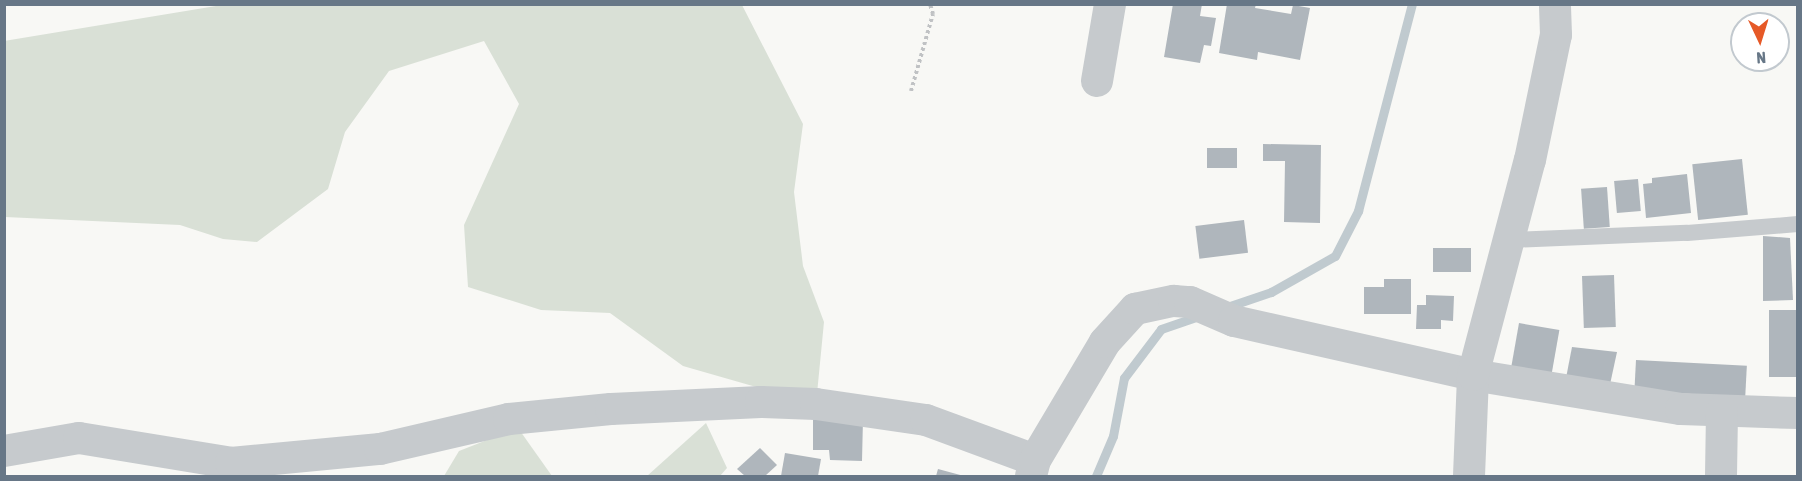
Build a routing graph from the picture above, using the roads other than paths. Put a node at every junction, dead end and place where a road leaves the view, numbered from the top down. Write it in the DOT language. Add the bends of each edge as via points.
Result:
graph roads {
  1 [pos="1110,4"];
  2 [pos="1555,4"];
  3 [pos="1097,81"];
  4 [pos="1797,224"];
  5 [pos="1509,240"];
  6 [pos="1473,375"];
  7 [pos="1722,412"];
  8 [pos="1797,413"];
  9 [pos="4,451"];
  10 [pos="1033,468"];
  11 [pos="1469,477"];
  12 [pos="1721,477"];
  1 -- 3 [label="street"];
  2 -- 5 [label="street" via="1556,35"];
  4 -- 5 [label="lane"];
  5 -- 6 [label="street"];
  6 -- 7 [label="street" via="1681,409"];
  6 -- 10 [label="street" via="1234,321 1190,302 1174,301 1135,309 1105,342"];
  6 -- 11 [label="street"];
  7 -- 8 [label="street"];
  7 -- 12 [label="street"];
  9 -- 10 [label="street" via="79,438 231,463 380,449 509,418 761,402 816,404 926,420"];
}
